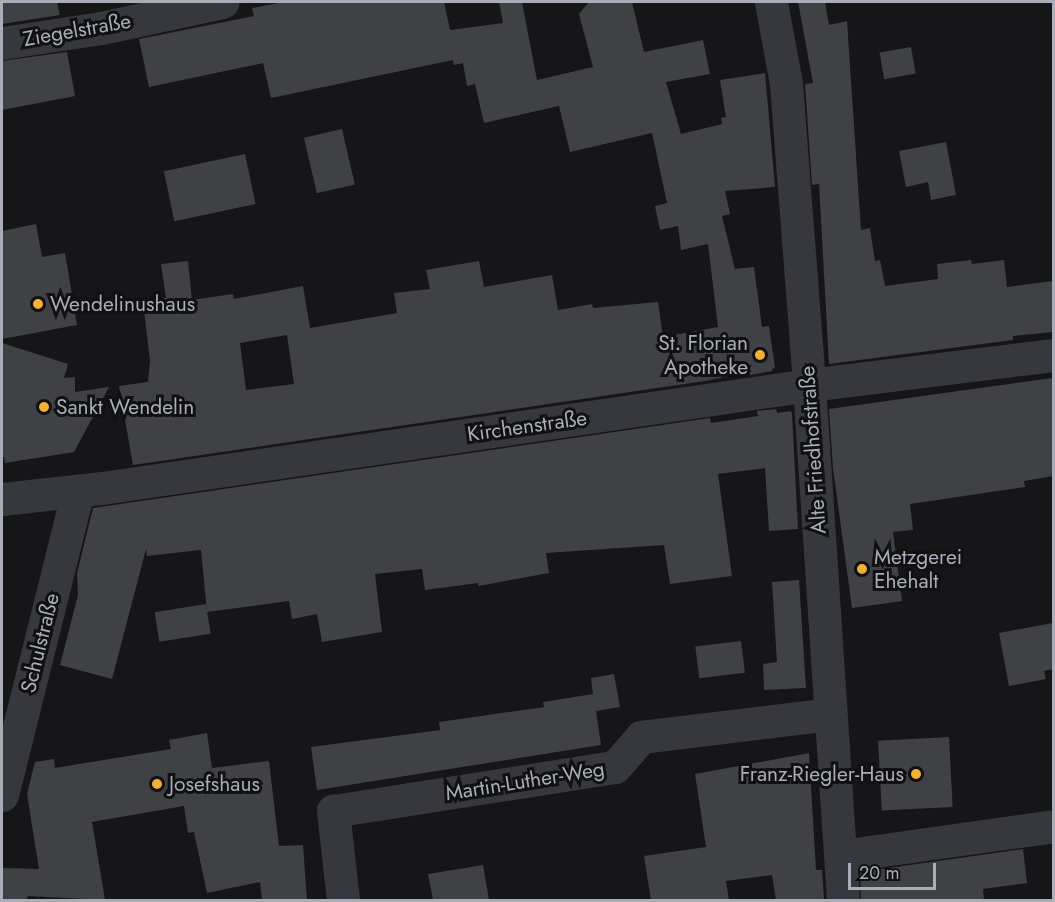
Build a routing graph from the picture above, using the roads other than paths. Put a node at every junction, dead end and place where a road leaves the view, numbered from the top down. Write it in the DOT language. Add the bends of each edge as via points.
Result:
graph roads {
  1 [pos="222,2"];
  2 [pos="771,2"];
  3 [pos="2,43"];
  4 [pos="1053,355"];
  5 [pos="809,384"];
  6 [pos="78,491"];
  7 [pos="2,499"];
  8 [pos="830,714"];
  9 [pos="2,795"];
  10 [pos="1053,825"];
  11 [pos="841,856"];
  12 [pos="343,900"];
  13 [pos="843,900"];
  1 -- 3 [label="street, Ziegelstraße" via="101,28"];
  2 -- 5 [label="street, Alte Friedhofstraße" via="786,84"];
  4 -- 5 [label="street, Kirchenstraße"];
  5 -- 6 [label="street, Kirchenstraße"];
  5 -- 8 [label="street, Alte Friedhofstraße"];
  6 -- 7 [label="street, Kirchenstraße"];
  6 -- 9 [label="street, Schulstraße"];
  8 -- 11 [label="street, Alte Friedhofstraße"];
  8 -- 12 [label="street, Martin-Luther-Weg" via="641,737 615,767 333,811"];
  10 -- 11 [label="street"];
  11 -- 13 [label="street, Alte Friedhofstraße"];
}
